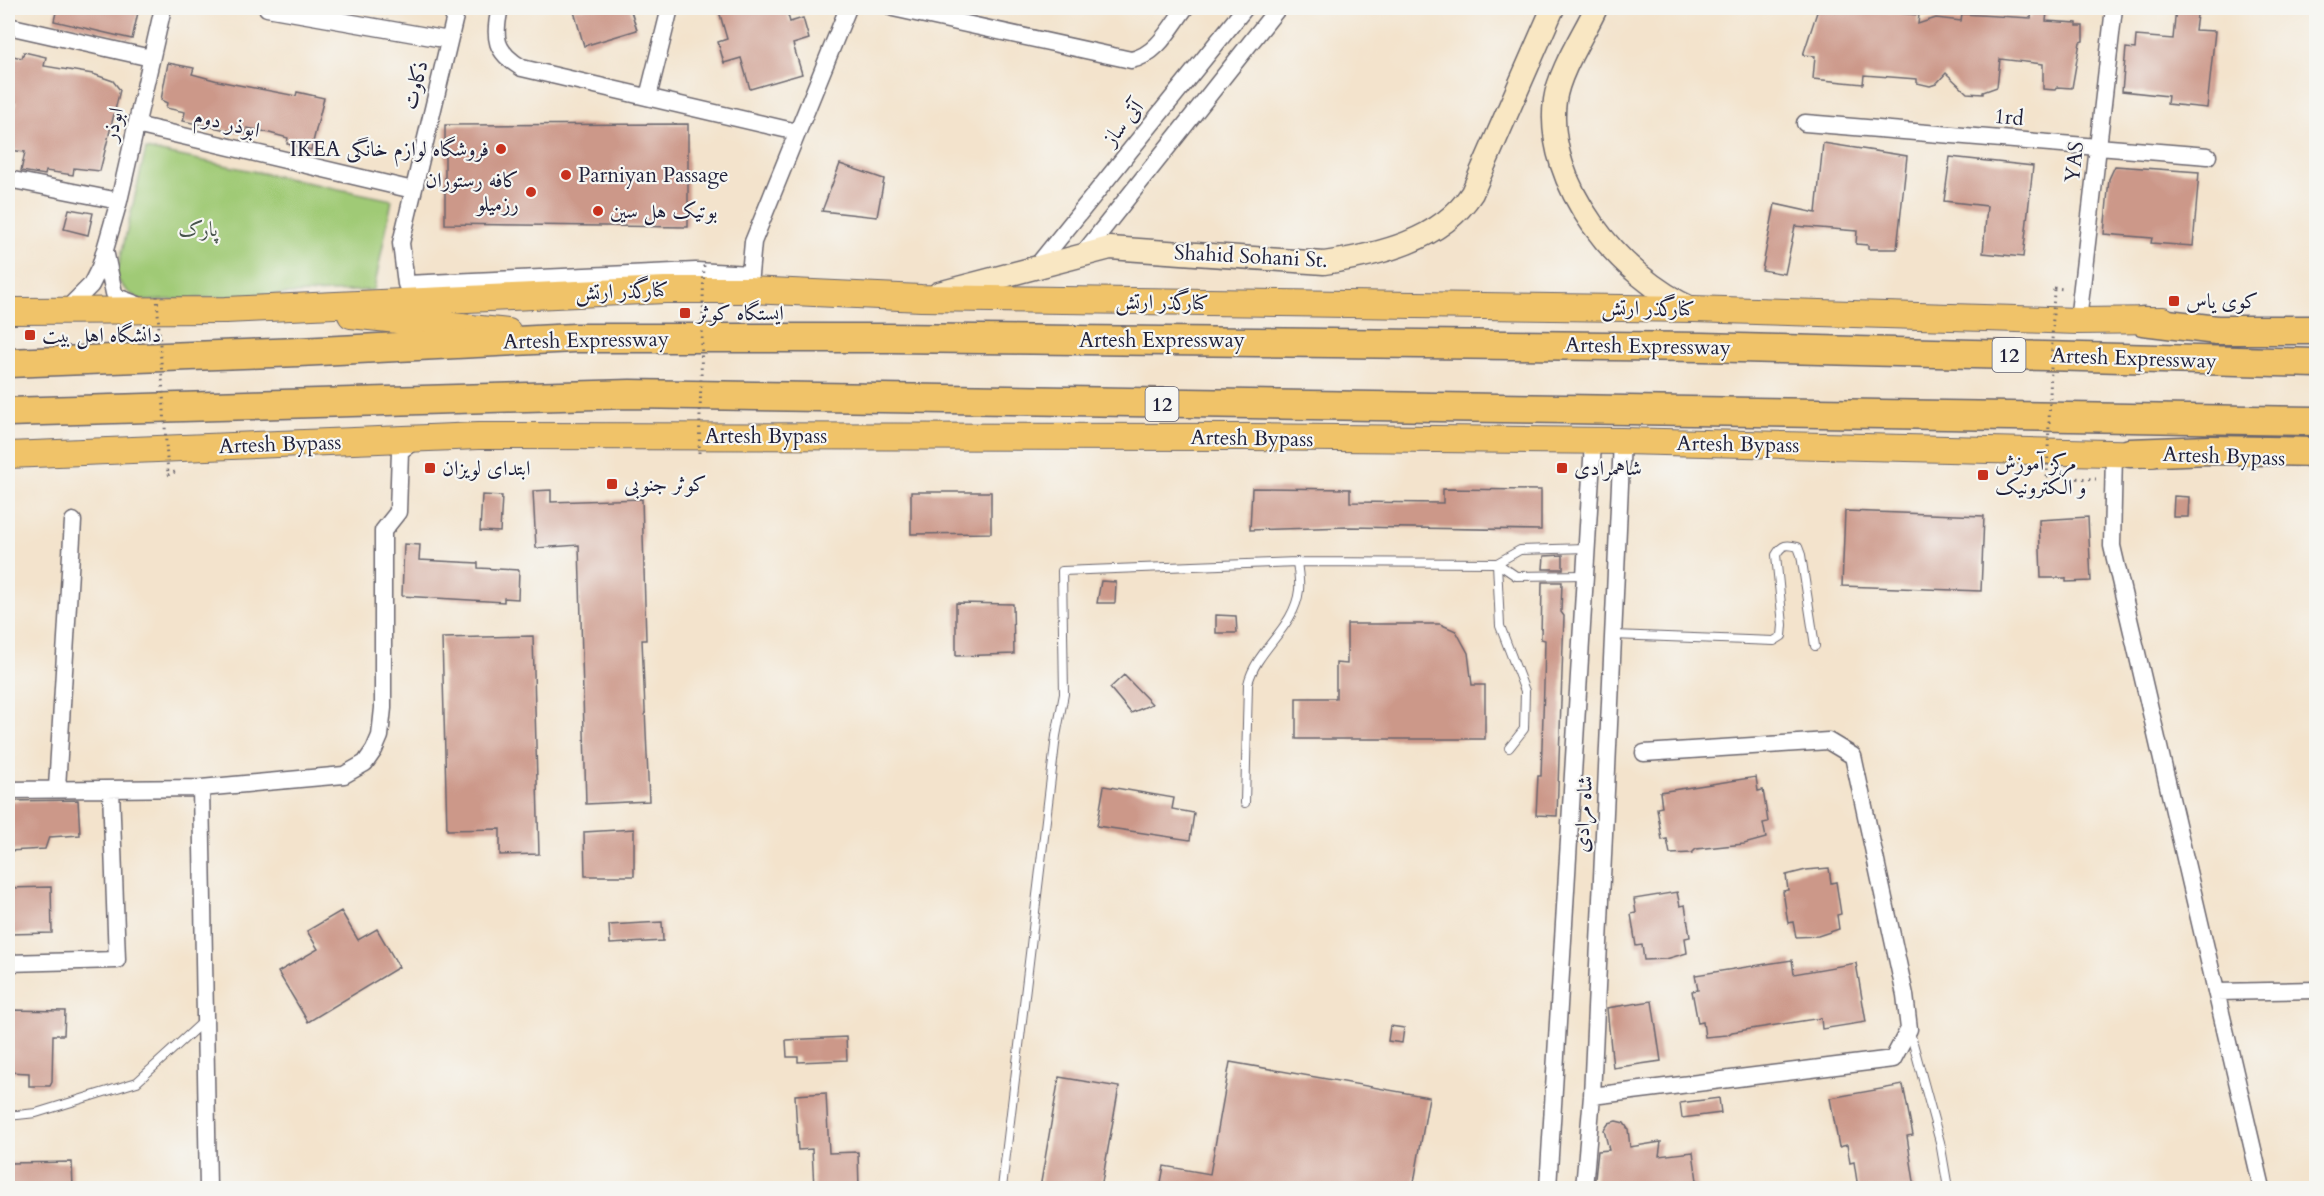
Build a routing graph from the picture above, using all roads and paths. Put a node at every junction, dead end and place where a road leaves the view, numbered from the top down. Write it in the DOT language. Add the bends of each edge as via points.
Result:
graph roads {
  1 [pos="163,8"];
  2 [pos="267,8"];
  3 [pos="457,8"];
  4 [pos="500,8"];
  5 [pos="670,8"];
  6 [pos="848,8"];
  7 [pos="893,8"];
  8 [pos="1185,8"];
  9 [pos="1245,8"];
  10 [pos="1278,8"];
  11 [pos="1553,8"];
  12 [pos="1596,8"];
  13 [pos="2114,8"];
  14 [pos="8,26"];
  15 [pos="449,40"];
  16 [pos="151,58"];
  17 [pos="648,98"];
  18 [pos="1805,123"];
  19 [pos="136,125"];
  20 [pos="797,132"];
  21 [pos="2098,147"];
  22 [pos="2208,156"];
  23 [pos="8,179"];
  24 [pos="413,190"];
  25 [pos="119,201"];
  26 [pos="1090,201"];
  27 [pos="1112,217"];
  28 [pos="105,251"];
  29 [pos="1083,254"];
  30 [pos="704,263"];
  31 [pos="1036,267"];
  32 [pos="750,282"];
  33 [pos="2054,288"];
  34 [pos="921,298"];
  35 [pos="153,303"];
  36 [pos="67,309"];
  37 [pos="1693,309"];
  38 [pos="226,310"];
  39 [pos="8,311"];
  40 [pos="2316,319"];
  41 [pos="2078,321"];
  42 [pos="2143,321"];
  43 [pos="2316,330"];
  44 [pos="574,338"];
  45 [pos="8,363"];
  46 [pos="2316,363"];
  47 [pos="1494,409"];
  48 [pos="8,412"];
  49 [pos="2316,421"];
  50 [pos="417,439"];
  51 [pos="1622,441"];
  52 [pos="1593,443"];
  53 [pos="1736,444"];
  54 [pos="2316,452"];
  55 [pos="699,453"];
  56 [pos="2122,453"];
  57 [pos="8,455"];
  58 [pos="2316,458"];
  59 [pos="168,475"];
  60 [pos="2086,478"];
  61 [pos="73,521"];
  62 [pos="1587,548"];
  63 [pos="1297,562"];
  64 [pos="1497,563"];
  65 [pos="1585,575"];
  66 [pos="1613,635"];
  67 [pos="1815,646"];
  68 [pos="1509,748"];
  69 [pos="1644,753"];
  70 [pos="57,788"];
  71 [pos="201,788"];
  72 [pos="111,789"];
  73 [pos="8,790"];
  74 [pos="1245,803"];
  75 [pos="8,963"];
  76 [pos="2316,990"];
  77 [pos="2216,992"];
  78 [pos="205,1020"];
  79 [pos="1909,1029"];
  80 [pos="1592,1096"];
  81 [pos="8,1116"];
  82 [pos="208,1188"];
  83 [pos="1002,1188"];
  84 [pos="1548,1188"];
  85 [pos="1584,1188"];
  86 [pos="1948,1188"];
  87 [pos="2262,1188"];
  1 -- 16 [label="street, ابوذر"];
  2 -- 15 [label="street"];
  3 -- 15 [label="street, ذکاوت"];
  4 -- 17 [label="street" via="496,26 498,45 505,58 522,68"];
  5 -- 17 [label="street"];
  6 -- 20 [label="street"];
  7 -- 8 [label="street" via="1131,60 1154,49"];
  9 -- 26 [label="street, آتی ساز"];
  10 -- 27 [label="street"];
  11 -- 29 [label="main road, Shahid Sohani St." via="1472,193 1463,207 1436,228 1385,251 1324,263 1123,248"];
  12 -- 37 [label="main road" via="1556,98 1554,120 1563,165 1582,209 1619,256 1663,294"];
  13 -- 21 [label="street, YAS"];
  14 -- 16 [label="street"];
  15 -- 24 [label="street, ذکاوت"];
  16 -- 19 [label="street, ابوذر"];
  17 -- 20 [label="street"];
  18 -- 21 [label="street, 1rd"];
  19 -- 24 [label="street, ابوذر دوم"];
  19 -- 25 [label="street, ابوذر"];
  20 -- 32 [label="street" via="753,242"];
  21 -- 22 [label="street, 1rd"];
  21 -- 41 [label="street, YAS"];
  23 -- 25 [label="street"];
  24 -- 32 [label="street, ذکاوت" via="401,243 406,284 696,271"];
  25 -- 28 [label="street, ابوذر"];
  26 -- 27 [label="street" via="1090,212 1098,218"];
  26 -- 31 [label="street, آتی ساز"];
  27 -- 29 [label="street"];
  28 -- 35 [label="street" via="117,297"];
  28 -- 36 [label="street, ابوذر" via="91,285"];
  29 -- 31 [label="main road, Shahid Sohani St."];
  30 -- 55 [label="path, bridge"];
  31 -- 34 [label="main road, Shahid Sohani St."];
  32 -- 34 [label="main road, کنارگذر ارتش"];
  32 -- 38 [label="main road, کنارگذر ارتش"];
  33 -- 60 [label="path, bridge" via="2047,477"];
  34 -- 37 [label="main road, کنارگذر ارتش"];
  35 -- 36 [label="main road, کنارگذر ارتش"];
  35 -- 38 [label="main road, کنارگذر ارتش"];
  35 -- 59 [label="path, bridge"];
  36 -- 39 [label="main road, کنارگذر ارتش"];
  37 -- 41 [label="main road, کنارگذر ارتش"];
  38 -- 44 [label="main road" via="355,315"];
  40 -- 42 [label="main road, کنارگذر ارتش"];
  41 -- 42 [label="main road, کنارگذر ارتش"];
  42 -- 43 [label="highway" via="2217,330"];
  44 -- 45 [label="highway, Artesh Expressway / 12"];
  44 -- 46 [label="highway, Artesh Expressway / 12" via="1656,346"];
  47 -- 48 [label="highway, 12" via="630,393"];
  47 -- 49 [label="highway, 12"];
  47 -- 53 [label="main road"];
  50 -- 52 [label="main road, Artesh Bypass" via="1201,437"];
  50 -- 57 [label="main road, Artesh Bypass"];
  50 -- 71 [label="street" via="400,451 398,512 383,531 383,708 380,736 365,763 344,775"];
  51 -- 52 [label="main road, Artesh Bypass"];
  51 -- 53 [label="main road, Artesh Bypass"];
  51 -- 66 [label="street, شاه مرادی"];
  52 -- 62 [label="street, شاه مرادی"];
  53 -- 56 [label="main road, Artesh Bypass"];
  54 -- 56 [label="highway"];
  56 -- 58 [label="main road, Artesh Bypass"];
  56 -- 77 [label="street" via="2112,546"];
  61 -- 70 [label="street"];
  62 -- 64 [label="lane" via="1520,550"];
  62 -- 65 [label="street, شاه مرادی"];
  63 -- 64 [label="lane"];
  63 -- 74 [label="lane" via="1299,591 1291,615 1251,668"];
  63 -- 83 [label="lane" via="1062,571 1064,694"];
  64 -- 65 [label="lane" via="1516,576"];
  64 -- 68 [label="lane" via="1500,626 1525,691 1524,729"];
  65 -- 84 [label="street, شاه مرادی"];
  66 -- 67 [label="lane" via="1774,641 1782,636 1783,625 1776,555 1787,544 1798,547 1801,555"];
  66 -- 80 [label="street, شاه مرادی"];
  69 -- 79 [label="street" via="1828,741 1853,756"];
  70 -- 72 [label="street"];
  70 -- 73 [label="street"];
  71 -- 72 [label="street"];
  71 -- 78 [label="street"];
  72 -- 75 [label="street" via="117,960"];
  76 -- 77 [label="street"];
  77 -- 87 [label="street"];
  78 -- 81 [label="lane" via="137,1082 36,1113"];
  78 -- 82 [label="street"];
  79 -- 80 [label="street" via="1893,1059"];
  79 -- 86 [label="lane" via="1940,1142"];
  80 -- 85 [label="street, شاه مرادی"];
}
